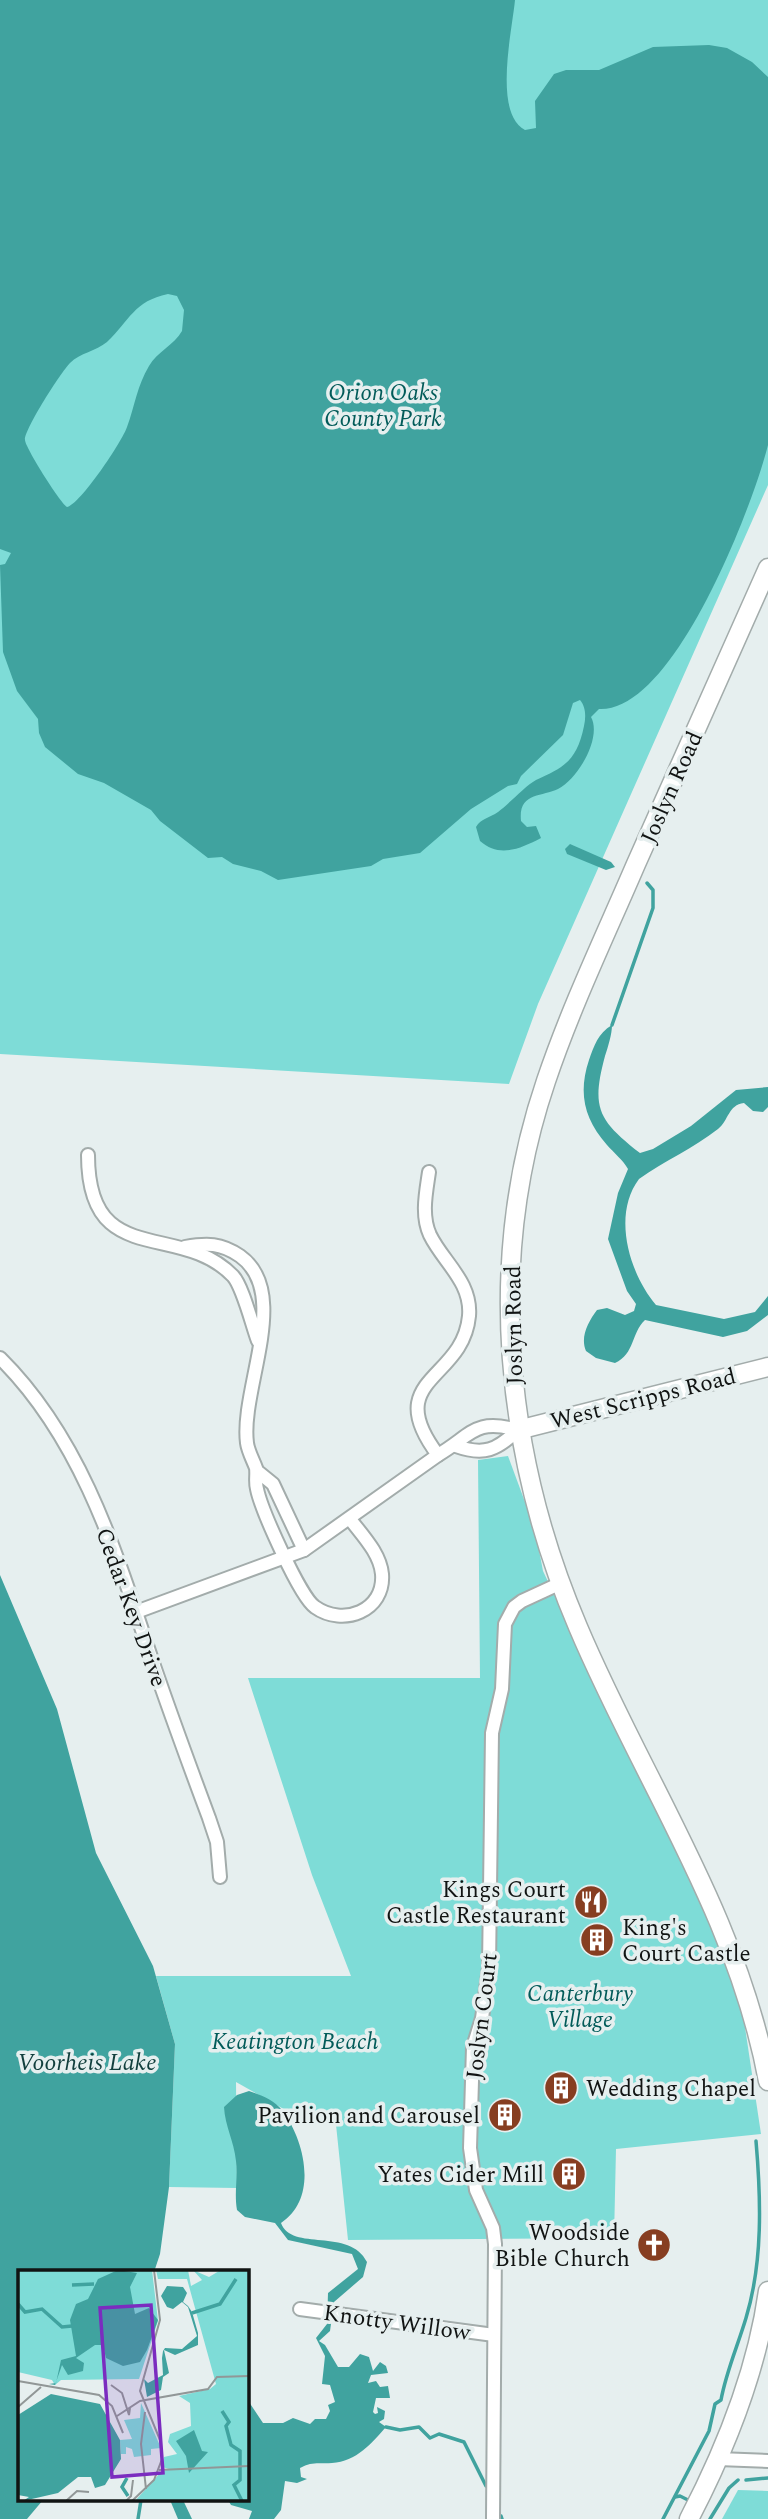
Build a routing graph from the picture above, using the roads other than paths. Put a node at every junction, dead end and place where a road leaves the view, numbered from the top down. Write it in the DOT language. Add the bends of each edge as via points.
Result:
graph roads {
  1 [pos="768,568"];
  2 [pos="88,1155"];
  3 [pos="429,1172"];
  4 [pos="185,1247"];
  5 [pos="259,1343"];
  6 [pos="0,1358"];
  7 [pos="768,1367"];
  8 [pos="518,1430"];
  9 [pos="456,1446"];
  10 [pos="438,1455"];
  11 [pos="257,1471"];
  12 [pos="350,1519"];
  13 [pos="304,1550"];
  14 [pos="286,1559"];
  15 [pos="561,1583"];
  16 [pos="136,1612"];
  17 [pos="220,1877"];
  18 [pos="768,2081"];
  19 [pos="768,2291"];
  20 [pos="300,2309"];
  21 [pos="494,2335"];
  22 [pos="718,2459"];
  23 [pos="768,2461"];
  24 [pos="493,2519"];
  25 [pos="689,2519"];
  1 -- 8 [label="street, Joslyn Road" via="545,1083 523,1170 511,1268 511,1361"];
  2 -- 4 [label="street" via="91,1189 116,1229 133,1238"];
  3 -- 10 [label="street" via="426,1223 458,1274 469,1314 455,1350 418,1397 416,1414 423,1435"];
  4 -- 5 [label="street" via="235,1277"];
  4 -- 5 [label="street" via="225,1246 253,1265 261,1283"];
  5 -- 11 [label="street" via="247,1443"];
  6 -- 16 [label="street, Cedar Key Drive" via="44,1411 78,1464"];
  7 -- 8 [label="street, West Scripps Road"];
  8 -- 9 [label="street, West Scripps Road" via="501,1446 474,1452"];
  8 -- 9 [label="street, West Scripps Road" via="496,1424 470,1430"];
  8 -- 15 [label="street, Joslyn Road" via="536,1511"];
  9 -- 10 [label="street, West Scripps Road"];
  10 -- 12 [label="street, West Scripps Road"];
  11 -- 13 [label="street" via="273,1484"];
  11 -- 14 [label="street" via="256,1488"];
  12 -- 13 [label="street, West Scripps Road"];
  12 -- 14 [label="street" via="382,1571 379,1594 359,1614 341,1617 312,1606"];
  13 -- 14 [label="street, West Scripps Road"];
  14 -- 16 [label="street, West Scripps Road"];
  15 -- 18 [label="street, Joslyn Road" via="578,1628 691,1855 739,1968"];
  15 -- 21 [label="street, Joslyn Court" via="514,1607 503,1635 502,1689 491,1742 490,1935 482,2018 472,2059 470,2148 476,2190 493,2228"];
  16 -- 17 [label="street, Cedar Key Drive" via="213,1830"];
  19 -- 22 [label="street" via="744,2393"];
  20 -- 21 [label="street, Knotty Willow"];
  21 -- 24 [label="street, Joslyn Court"];
  22 -- 23 [label="street"];
  22 -- 25 [label="street"];
}
